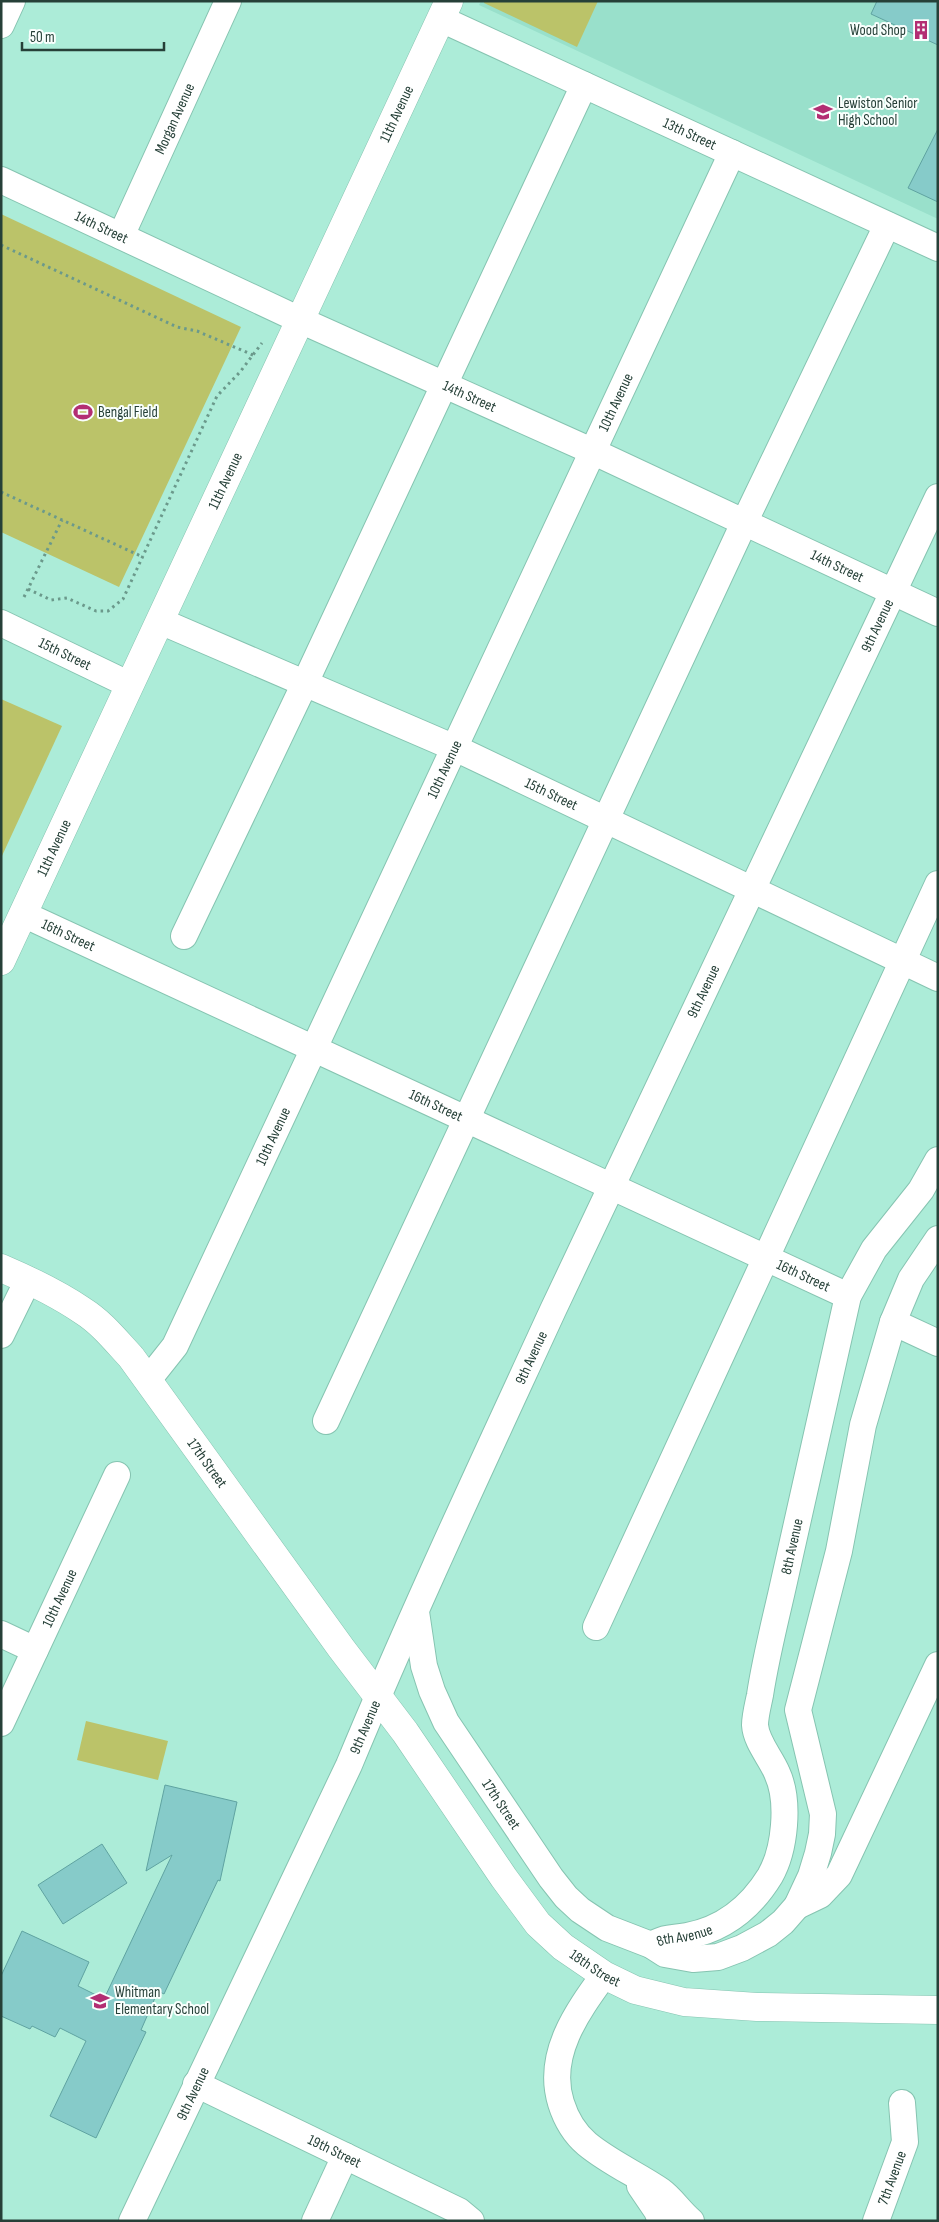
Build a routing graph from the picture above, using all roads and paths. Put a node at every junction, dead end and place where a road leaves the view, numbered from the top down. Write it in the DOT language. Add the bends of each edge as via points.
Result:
graph roads {
  1 [pos="12,1"];
  2 [pos="228,1"];
  3 [pos="445,10"];
  4 [pos="1,25"];
  5 [pos="584,85"];
  6 [pos="732,153"];
  7 [pos="1,180"];
  8 [pos="887,225"];
  9 [pos="121,236"];
  10 [pos="1,245"];
  11 [pos="938,248"];
  12 [pos="300,320"];
  13 [pos="266,338"];
  14 [pos="253,355"];
  15 [pos="444,385"];
  16 [pos="594,452"];
  17 [pos="1,492"];
  18 [pos="938,497"];
  19 [pos="62,520"];
  20 [pos="744,523"];
  21 [pos="143,557"];
  22 [pos="28,589"];
  23 [pos="893,592"];
  24 [pos="24,597"];
  25 [pos="938,613"];
  26 [pos="160,621"];
  27 [pos="1,623"];
  28 [pos="305,683"];
  29 [pos="130,685"];
  30 [pos="455,748"];
  31 [pos="607,820"];
  32 [pos="938,884"];
  33 [pos="751,889"];
  34 [pos="23,914"];
  35 [pos="184,936"];
  36 [pos="1,961"];
  37 [pos="902,961"];
  38 [pos="938,978"];
  39 [pos="315,1049"];
  40 [pos="467,1120"];
  41 [pos="938,1160"];
  42 [pos="611,1186"];
  43 [pos="938,1239"];
  44 [pos="765,1258"];
  45 [pos="1,1268"];
  46 [pos="28,1280"];
  47 [pos="848,1296"];
  48 [pos="893,1322"];
  49 [pos="1,1335"];
  50 [pos="938,1343"];
  51 [pos="148,1380"];
  52 [pos="326,1421"];
  53 [pos="117,1475"];
  54 [pos="416,1612"];
  55 [pos="596,1626"];
  56 [pos="1,1634"];
  57 [pos="35,1650"];
  58 [pos="938,1665"];
  59 [pos="377,1697"];
  60 [pos="1,1723"];
  61 [pos="797,1906"];
  62 [pos="651,1945"];
  63 [pos="604,1975"];
  64 [pos="938,2010"];
  65 [pos="196,2084"];
  66 [pos="902,2103"];
  67 [pos="345,2156"];
  68 [pos="634,2176"];
  69 [pos="132,2221"];
  70 [pos="315,2221"];
  71 [pos="471,2221"];
  72 [pos="661,2221"];
  73 [pos="690,2221"];
  74 [pos="876,2221"];
  1 -- 4 [label="street"];
  2 -- 9 [label="street, Morgan Avenue"];
  3 -- 5 [label="street, 13th Street"];
  3 -- 12 [label="main road, 11th Avenue"];
  5 -- 6 [label="street, 13th Street"];
  5 -- 15 [label="street"];
  6 -- 8 [label="street, 13th Street"];
  6 -- 16 [label="street, 10th Avenue"];
  7 -- 9 [label="street, 14th Street"];
  8 -- 11 [label="street, 13th Street"];
  8 -- 20 [label="street"];
  9 -- 12 [label="street, 14th Street"];
  10 -- 14 [label="path" via="177,327 197,331"];
  12 -- 15 [label="street, 14th Street"];
  12 -- 26 [label="main road, 11th Avenue"];
  13 -- 14 [label="path"];
  14 -- 21 [label="path" via="217,396"];
  15 -- 16 [label="street, 14th Street"];
  15 -- 28 [label="street"];
  16 -- 20 [label="street, 14th Street"];
  16 -- 30 [label="street, 10th Avenue"];
  17 -- 19 [label="path"];
  18 -- 23 [label="street, 9th Avenue"];
  19 -- 21 [label="path"];
  19 -- 22 [label="path"];
  20 -- 23 [label="street, 14th Street"];
  20 -- 31 [label="street"];
  21 -- 22 [label="path" via="123,599 108,611 96,611 67,598 52,600"];
  22 -- 24 [label="path"];
  23 -- 25 [label="street, 14th Street"];
  23 -- 33 [label="street, 9th Avenue"];
  26 -- 28 [label="street, 15th Street"];
  26 -- 29 [label="main road, 11th Avenue"];
  27 -- 29 [label="street, 15th Street"];
  28 -- 30 [label="street, 15th Street"];
  28 -- 35 [label="street"];
  29 -- 34 [label="main road, 11th Avenue"];
  30 -- 31 [label="street, 15th Street"];
  30 -- 39 [label="street, 10th Avenue"];
  31 -- 33 [label="street, 15th Street"];
  31 -- 40 [label="street"];
  32 -- 37 [label="street"];
  33 -- 37 [label="street, 15th Street"];
  33 -- 42 [label="street, 9th Avenue"];
  34 -- 36 [label="main road, 11th Avenue"];
  34 -- 39 [label="street, 16th Street"];
  37 -- 38 [label="street, 15th Street"];
  37 -- 44 [label="street"];
  39 -- 40 [label="street, 16th Street"];
  39 -- 51 [label="street, 10th Avenue" via="175,1346"];
  40 -- 42 [label="street, 16th Street"];
  40 -- 52 [label="street"];
  41 -- 47 [label="street, 8th Avenue" via="921,1190 874,1249"];
  42 -- 44 [label="street, 16th Street"];
  42 -- 54 [label="street, 9th Avenue"];
  43 -- 48 [label="street, 8th Avenue" via="911,1279"];
  44 -- 47 [label="street, 16th Street"];
  44 -- 55 [label="street"];
  45 -- 46 [label="main road, 17th Street"];
  46 -- 49 [label="street"];
  46 -- 51 [label="main road, 17th Street" via="84,1311 119,1344"];
  47 -- 62 [label="street, 8th Avenue" via="765,1663 755,1725 783,1792 784,1836 770,1874 735,1917 702,1932 664,1938"];
  48 -- 50 [label="street"];
  48 -- 61 [label="street, 8th Avenue" via="863,1425 839,1551 798,1710 822,1814 822,1834 811,1876"];
  51 -- 59 [label="main road, 17th Street"];
  53 -- 57 [label="street, 10th Avenue"];
  54 -- 59 [label="street, 9th Avenue"];
  54 -- 62 [label="street, 17th Street" via="424,1666 446,1722 551,1878 580,1910 607,1928"];
  56 -- 57 [label="street"];
  57 -- 60 [label="street, 10th Avenue"];
  58 -- 61 [label="street" via="840,1875 820,1895"];
  59 -- 63 [label="main road, 18th Street" via="406,1732 538,1924 563,1947"];
  59 -- 65 [label="street, 9th Avenue" via="350,1764"];
  61 -- 62 [label="street, 8th Avenue" via="768,1934 718,1957 693,1959 664,1954"];
  63 -- 64 [label="main road, 18th Street" via="635,1990 684,2002 757,2007"];
  63 -- 68 [label="street" via="581,2006 559,2056 556,2073 558,2094 574,2130 587,2144"];
  65 -- 67 [label="street, 19th Street"];
  65 -- 69 [label="street, 9th Avenue"];
  66 -- 74 [label="street, 7th Avenue" via="905,2142"];
  67 -- 70 [label="street"];
  67 -- 71 [label="street, 19th Street" via="459,2211"];
  68 -- 72 [label="street"];
  68 -- 73 [label="street" via="662,2192"];
}
